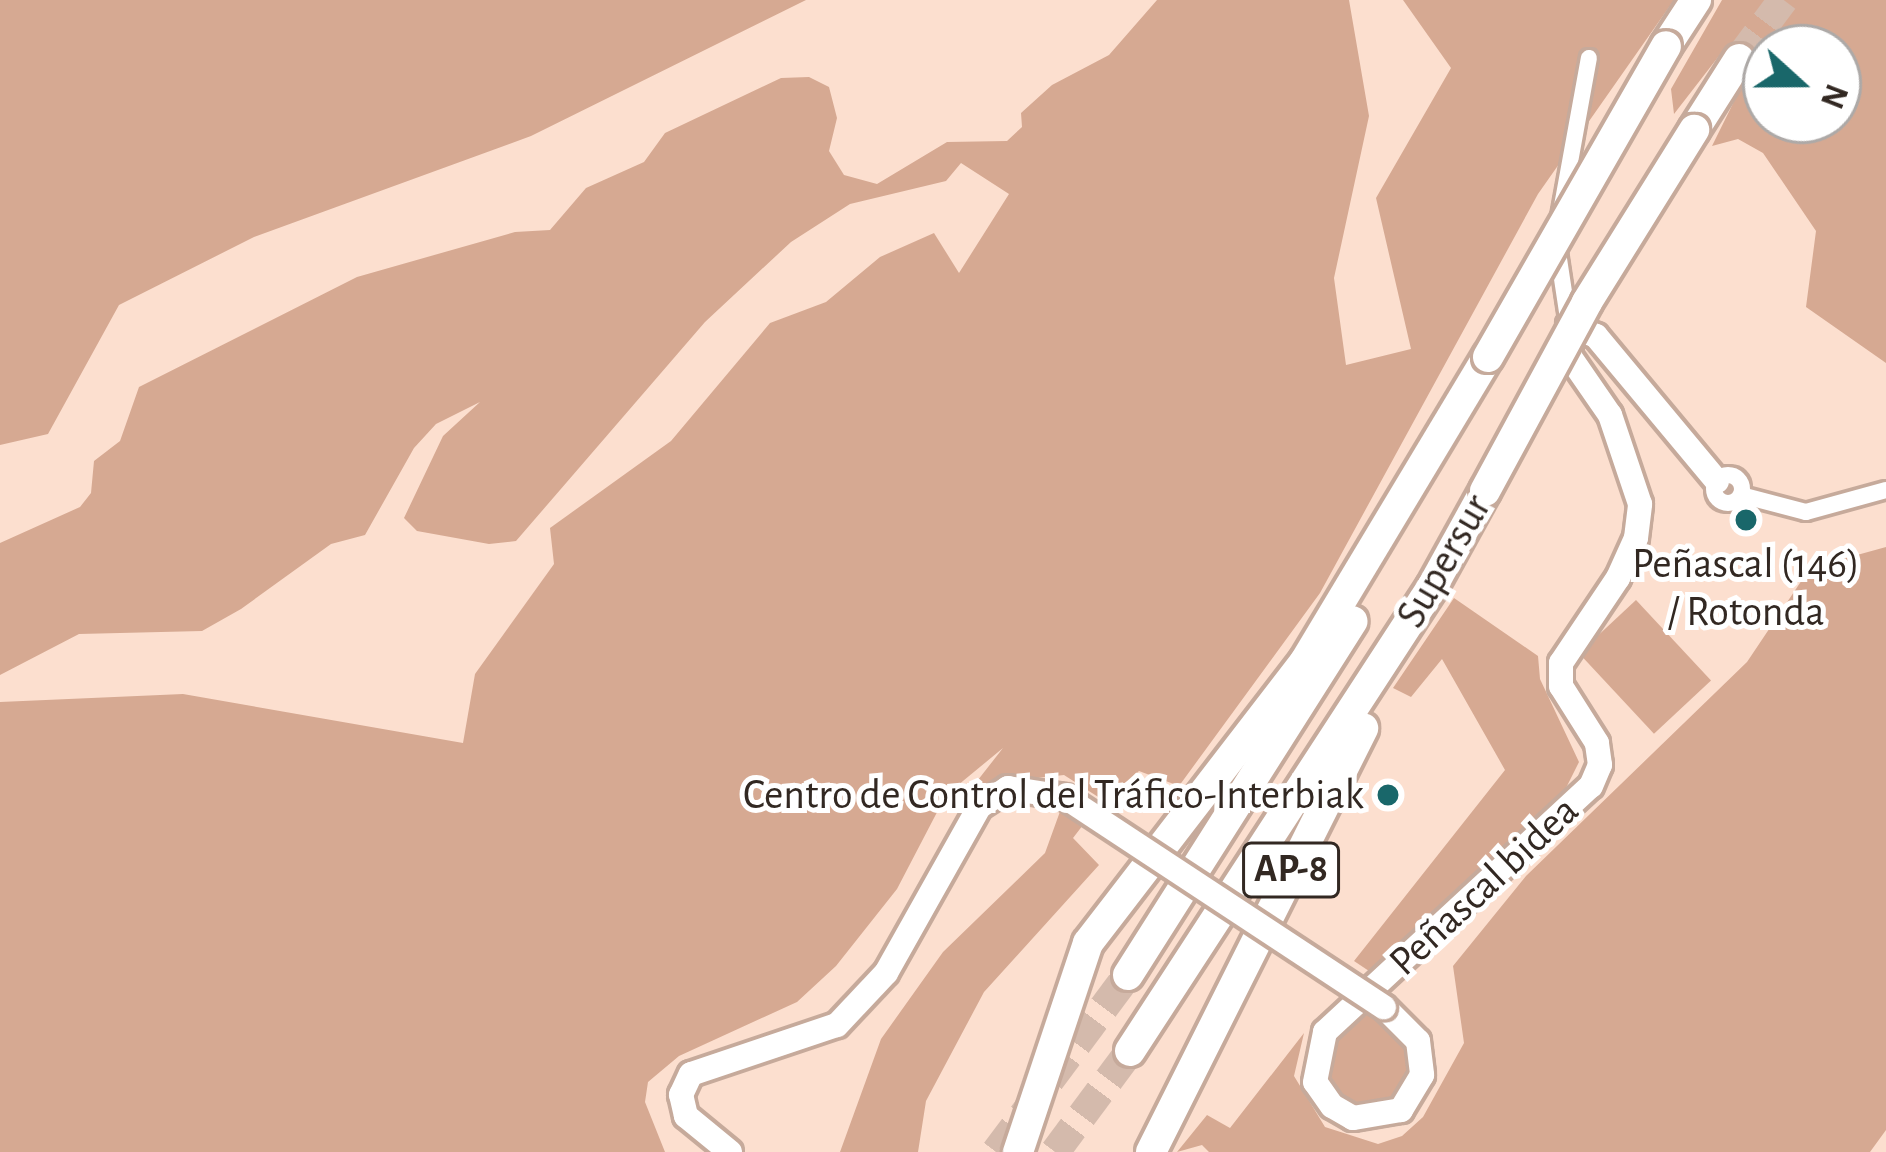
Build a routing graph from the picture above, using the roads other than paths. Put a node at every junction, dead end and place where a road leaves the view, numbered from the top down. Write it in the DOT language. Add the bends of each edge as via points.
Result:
graph roads {
  1 [pos="1696,0"];
  2 [pos="1588,58"];
  3 [pos="1739,58"];
  4 [pos="1569,325"];
  5 [pos="1445,437"];
  6 [pos="1717,482"];
  7 [pos="1886,490"];
  8 [pos="1432,587"];
  9 [pos="1128,975"];
  10 [pos="1130,1051"];
  11 [pos="730,1152"];
  12 [pos="1018,1152"];
  13 [pos="1151,1152"];
  1 -- 5 [label="highway, Supersur / AP-8, bridge"];
  2 -- 4 [label="street" via="1556,239"];
  3 -- 8 [label="highway, Supersur / AP-8, bridge" via="1587,302"];
  4 -- 6 [label="street" via="1596,336"];
  4 -- 11 [label="street, Peñascal bidea, bridge" via="1570,357 1610,415 1640,504 1618,578 1562,663 1561,686 1597,743 1600,765 1591,786 1325,1032 1315,1082 1332,1106 1353,1118 1401,1110 1422,1076 1418,1041 1384,1007 1065,797 1008,788 979,808 886,973 837,1025 691,1074 681,1095 686,1116"];
  5 -- 9 [label="highway, Supersur / AP-8" via="1293,724"];
  5 -- 12 [label="highway" via="1305,661 1095,931 1064,996"];
  6 -- 7 [label="street" via="1737,478 1741,495 1806,512"];
  8 -- 10 [label="highway, Supersur / AP-8"];
  8 -- 13 [label="highway, AP-8"];
}
